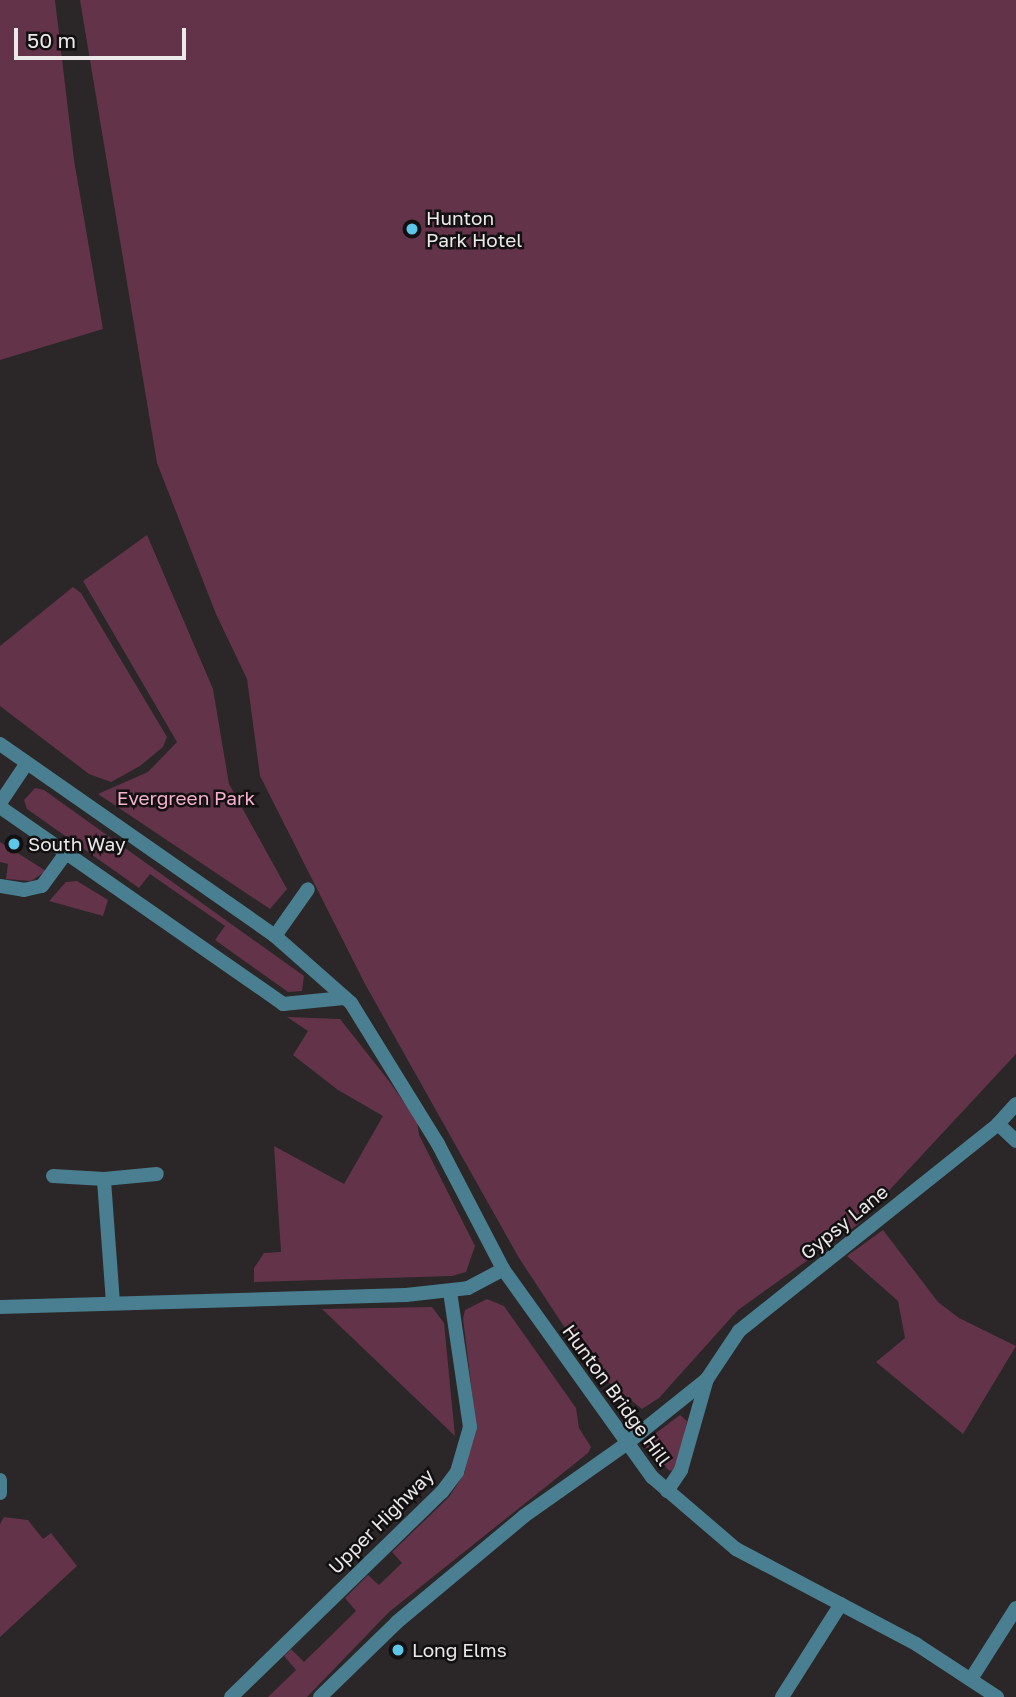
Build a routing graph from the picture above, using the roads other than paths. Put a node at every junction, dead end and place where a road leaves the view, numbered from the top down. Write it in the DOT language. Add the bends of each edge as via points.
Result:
graph roads {
  1 [pos="0,744"];
  2 [pos="27,763"];
  3 [pos="0,805"];
  4 [pos="66,853"];
  5 [pos="0,886"];
  6 [pos="308,890"];
  7 [pos="275,936"];
  8 [pos="344,998"];
  9 [pos="1016,1104"];
  10 [pos="998,1124"];
  11 [pos="1016,1140"];
  12 [pos="157,1174"];
  13 [pos="53,1176"];
  14 [pos="104,1179"];
  15 [pos="503,1269"];
  16 [pos="450,1291"];
  17 [pos="113,1303"];
  18 [pos="0,1307"];
  19 [pos="707,1379"];
  20 [pos="625,1444"];
  21 [pos="0,1480"];
  22 [pos="667,1491"];
  23 [pos="0,1493"];
  24 [pos="841,1604"];
  25 [pos="1016,1608"];
  26 [pos="971,1679"];
  27 [pos="230,1697"];
  28 [pos="320,1697"];
  29 [pos="782,1697"];
  30 [pos="998,1697"];
  1 -- 2 [label="street"];
  2 -- 3 [label="street"];
  2 -- 7 [label="street"];
  3 -- 4 [label="street"];
  4 -- 5 [label="street" via="42,886 24,890"];
  4 -- 8 [label="street" via="283,1004"];
  6 -- 7 [label="street"];
  7 -- 8 [label="street"];
  8 -- 15 [label="street, Hunton Bridge Hill" via="363,1018 438,1144"];
  9 -- 10 [label="street, Gypsy Lane"];
  10 -- 11 [label="street"];
  10 -- 19 [label="street, Gypsy Lane" via="740,1331"];
  12 -- 14 [label="street"];
  13 -- 14 [label="street"];
  14 -- 17 [label="street"];
  15 -- 16 [label="street" via="468,1288"];
  15 -- 20 [label="street, Hunton Bridge Hill"];
  16 -- 17 [label="street"];
  16 -- 27 [label="street, Upper Highway" via="470,1427 457,1472 442,1492"];
  17 -- 18 [label="street"];
  19 -- 20 [label="street, Gypsy Lane"];
  19 -- 22 [label="street, Gypsy Lane" via="681,1470"];
  20 -- 22 [label="street, Hunton Bridge Hill"];
  20 -- 28 [label="street" via="524,1516 397,1622"];
  21 -- 23 [label="street"];
  22 -- 24 [label="street, Hunton Bridge Hill" via="736,1549"];
  24 -- 26 [label="street, Hunton Bridge Hill"];
  24 -- 29 [label="street"];
  25 -- 26 [label="street"];
  26 -- 30 [label="street, Hunton Bridge Hill"];
}
